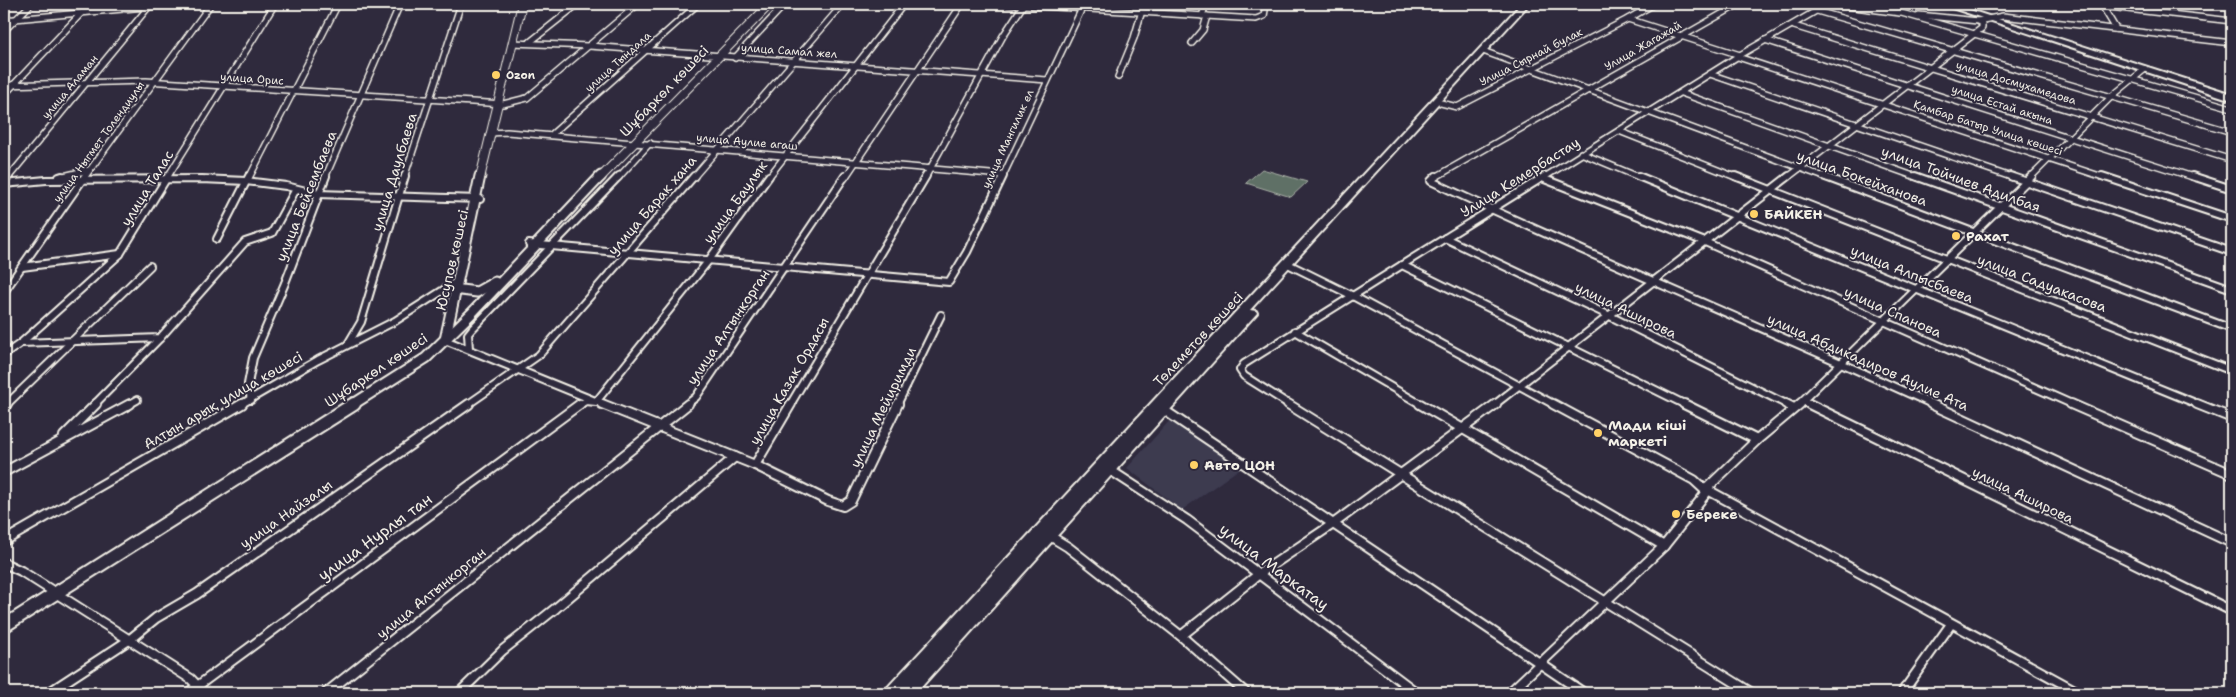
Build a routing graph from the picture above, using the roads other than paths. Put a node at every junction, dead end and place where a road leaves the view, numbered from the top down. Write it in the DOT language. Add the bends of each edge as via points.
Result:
graph roads {
  1 [pos="31,4"];
  2 [pos="90,4"];
  3 [pos="177,4"];
  4 [pos="211,4"];
  5 [pos="275,4"];
  6 [pos="338,4"];
  7 [pos="400,4"];
  8 [pos="461,4"];
  9 [pos="522,4"];
  10 [pos="527,4"];
  11 [pos="578,4"];
  12 [pos="638,4"];
  13 [pos="698,4"];
  14 [pos="766,4"];
  15 [pos="770,4"];
  16 [pos="785,4"];
  17 [pos="843,4"];
  18 [pos="904,4"];
  19 [pos="962,4"];
  20 [pos="1005,4"];
  21 [pos="1024,4"];
  22 [pos="1144,4"];
  23 [pos="1206,4"];
  24 [pos="1266,4"];
  25 [pos="1525,4"];
  26 [pos="1530,4"];
  27 [pos="1654,4"];
  28 [pos="1738,4"];
  29 [pos="1830,4"];
  30 [pos="1944,4"];
  31 [pos="1955,4"];
  32 [pos="2083,4"];
  33 [pos="150,5"];
  34 [pos="2101,5"];
  35 [pos="1083,6"];
  36 [pos="1817,11"];
  37 [pos="1898,12"];
  38 [pos="82,13"];
  39 [pos="1141,13"];
  40 [pos="1205,16"];
  41 [pos="1992,17"];
  42 [pos="1628,18"];
  43 [pos="16,19"];
  44 [pos="4,20"];
  45 [pos="1978,21"];
  46 [pos="2232,21"];
  47 [pos="1794,26"];
  48 [pos="2116,29"];
  49 [pos="4,31"];
  50 [pos="1974,34"];
  51 [pos="1681,36"];
  52 [pos="1766,40"];
  53 [pos="530,42"];
  54 [pos="515,43"];
  55 [pos="1192,43"];
  56 [pos="2232,43"];
  57 [pos="589,46"];
  58 [pos="645,50"];
  59 [pos="1953,50"];
  60 [pos="1486,52"];
  61 [pos="717,56"];
  62 [pos="1739,56"];
  63 [pos="735,58"];
  64 [pos="792,62"];
  65 [pos="854,66"];
  66 [pos="1532,67"];
  67 [pos="1930,67"];
  68 [pos="2146,69"];
  69 [pos="918,71"];
  70 [pos="1710,74"];
  71 [pos="981,76"];
  72 [pos="1118,76"];
  73 [pos="2132,79"];
  74 [pos="1047,80"];
  75 [pos="155,81"];
  76 [pos="87,82"];
  77 [pos="14,84"];
  78 [pos="4,85"];
  79 [pos="1907,85"];
  80 [pos="223,87"];
  81 [pos="1590,88"];
  82 [pos="292,91"];
  83 [pos="1680,93"];
  84 [pos="2232,93"];
  85 [pos="4,95"];
  86 [pos="361,96"];
  87 [pos="2112,96"];
  88 [pos="2232,97"];
  89 [pos="430,99"];
  90 [pos="1442,103"];
  91 [pos="501,104"];
  92 [pos="1883,104"];
  93 [pos="2232,108"];
  94 [pos="1650,112"];
  95 [pos="2092,117"];
  96 [pos="1856,124"];
  97 [pos="1619,131"];
  98 [pos="493,132"];
  99 [pos="2232,132"];
  100 [pos="551,135"];
  101 [pos="2070,137"];
  102 [pos="633,141"];
  103 [pos="650,143"];
  104 [pos="1829,145"];
  105 [pos="716,149"];
  106 [pos="1581,153"];
  107 [pos="784,155"];
  108 [pos="2050,159"];
  109 [pos="2232,160"];
  110 [pos="856,162"];
  111 [pos="931,167"];
  112 [pos="1800,167"];
  113 [pos="89,170"];
  114 [pos="1002,175"];
  115 [pos="1542,178"];
  116 [pos="168,179"];
  117 [pos="46,180"];
  118 [pos="83,180"];
  119 [pos="246,181"];
  120 [pos="2026,182"];
  121 [pos="4,183"];
  122 [pos="296,189"];
  123 [pos="2232,189"];
  124 [pos="1770,190"];
  125 [pos="318,194"];
  126 [pos="398,197"];
  127 [pos="477,199"];
  128 [pos="2001,206"];
  129 [pos="1492,210"];
  130 [pos="1739,216"];
  131 [pos="2232,219"];
  132 [pos="1975,233"];
  133 [pos="1445,238"];
  134 [pos="217,239"];
  135 [pos="1705,242"];
  136 [pos="532,244"];
  137 [pos="554,246"];
  138 [pos="627,252"];
  139 [pos="2232,252"];
  140 [pos="120,254"];
  141 [pos="709,260"];
  142 [pos="1948,260"];
  143 [pos="1402,264"];
  144 [pos="1291,265"];
  145 [pos="150,266"];
  146 [pos="22,267"];
  147 [pos="783,267"];
  148 [pos="865,275"];
  149 [pos="1653,281"];
  150 [pos="495,282"];
  151 [pos="458,286"];
  152 [pos="1915,289"];
  153 [pos="2232,289"];
  154 [pos="4,292"];
  155 [pos="1351,295"];
  156 [pos="941,315"];
  157 [pos="1608,315"];
  158 [pos="1883,322"];
  159 [pos="2232,329"];
  160 [pos="1295,331"];
  161 [pos="160,338"];
  162 [pos="445,338"];
  163 [pos="73,342"];
  164 [pos="21,343"];
  165 [pos="347,345"];
  166 [pos="1569,346"];
  167 [pos="468,350"];
  168 [pos="4,355"];
  169 [pos="539,355"];
  170 [pos="1841,362"];
  171 [pos="521,369"];
  172 [pos="2232,371"];
  173 [pos="1520,386"];
  174 [pos="1168,393"];
  175 [pos="137,400"];
  176 [pos="251,400"];
  177 [pos="1803,401"];
  178 [pos="596,402"];
  179 [pos="4,407"];
  180 [pos="1794,408"];
  181 [pos="1164,410"];
  182 [pos="2232,418"];
  183 [pos="658,428"];
  184 [pos="1462,430"];
  185 [pos="1757,440"];
  186 [pos="59,442"];
  187 [pos="735,457"];
  188 [pos="755,465"];
  189 [pos="1110,470"];
  190 [pos="4,472"];
  191 [pos="2232,474"];
  192 [pos="1400,475"];
  193 [pos="1706,489"];
  194 [pos="1333,524"];
  195 [pos="1050,536"];
  196 [pos="4,541"];
  197 [pos="2232,543"];
  198 [pos="1664,546"];
  199 [pos="4,563"];
  200 [pos="1260,574"];
  201 [pos="53,592"];
  202 [pos="1608,600"];
  203 [pos="2232,611"];
  204 [pos="4,621"];
  205 [pos="1951,624"];
  206 [pos="4,626"];
  207 [pos="1181,636"];
  208 [pos="129,640"];
  209 [pos="1540,663"];
  210 [pos="201,690"];
  211 [pos="1903,691"];
  212 [pos="48,693"];
  213 [pos="188,693"];
  214 [pos="326,693"];
  215 [pos="459,693"];
  216 [pos="892,693"];
  217 [pos="907,693"];
  218 [pos="1246,693"];
  219 [pos="1417,693"];
  220 [pos="1509,693"];
  221 [pos="1584,693"];
  222 [pos="1752,693"];
  223 [pos="1914,693"];
  224 [pos="2080,693"];
  1 -- 43 [label="street"];
  2 -- 38 [label="street"];
  3 -- 33 [label="street"];
  4 -- 75 [label="street, улица Ныгмет Толендиулы"];
  5 -- 80 [label="street, улица Талас"];
  6 -- 82 [label="street"];
  7 -- 86 [label="street, улица Бейсембаева"];
  8 -- 89 [label="street, улица Даулбаева"];
  9 -- 54 [label="street, Юсупов көшесі"];
  10 -- 54 [label="street, Юсупов көшесі"];
  11 -- 53 [label="street"];
  12 -- 57 [label="street, улица Орис"];
  13 -- 58 [label="street, улица Тындала"];
  14 -- 61 [label="street, Шұбаркөл көшесі"];
  15 -- 61 [label="street, Шұбаркөл көшесі"];
  16 -- 63 [label="street"];
  17 -- 64 [label="street, улица Барак хана"];
  18 -- 65 [label="street, улица Баулык"];
  19 -- 69 [label="street, улица Алтынкорган"];
  20 -- 21 [label="street"];
  21 -- 35 [label="street"];
  21 -- 71 [label="street, улица Казак Ордасы"];
  22 -- 39 [label="street"];
  23 -- 40 [label="street"];
  24 -- 40 [label="street" via="1264,16 1256,19"];
  25 -- 60 [label="main road, Төлеметов көшесі"];
  26 -- 60 [label="main road, Төлеметов көшесі"];
  27 -- 42 [label="street, Улица Сырнай булак"];
  28 -- 51 [label="street, Улица Жагажай"];
  29 -- 36 [label="street, Улица Кемербастау"];
  29 -- 37 [label="street"];
  30 -- 41 [label="highway"];
  31 -- 41 [label="highway"];
  32 -- 34 [label="street"];
  33 -- 38 [label="street"];
  33 -- 76 [label="street, улица Аламан"];
  34 -- 46 [label="street"];
  34 -- 48 [label="street"];
  35 -- 39 [label="street"];
  35 -- 74 [label="street, улица Мангилик ел"];
  36 -- 47 [label="street, Улица Кемербастау"];
  36 -- 59 [label="street"];
  37 -- 45 [label="street"];
  37 -- 50 [label="street"];
  38 -- 43 [label="street"];
  38 -- 77 [label="street"];
  39 -- 40 [label="street"];
  39 -- 72 [label="street"];
  40 -- 55 [label="street" via="1202,30"];
  41 -- 45 [label="street"];
  41 -- 48 [label="street"];
  41 -- 68 [label="highway"];
  41 -- 84 [label="highway"];
  42 -- 51 [label="street, Қамбар батыр Улица көшесі"];
  42 -- 66 [label="street, Улица Сырнай булак"];
  43 -- 44 [label="street"];
  43 -- 49 [label="street"];
  45 -- 50 [label="street" via="1982,28"];
  47 -- 52 [label="street, Улица Кемербастау"];
  47 -- 67 [label="street, улица Досмухамедова"];
  48 -- 56 [label="street"];
  50 -- 59 [label="street"];
  50 -- 73 [label="street"];
  51 -- 62 [label="street, Қамбар батыр Улица көшесі"];
  51 -- 81 [label="street, Улица Жагажай"];
  52 -- 62 [label="street, Улица Кемербастау"];
  52 -- 79 [label="street, улица Естай акына"];
  53 -- 54 [label="street, улица Самал жел"];
  53 -- 57 [label="street, улица Самал жел"];
  54 -- 91 [label="street, Юсупов көшесі"];
  57 -- 58 [label="street, улица Самал жел"];
  57 -- 91 [label="street, улица Орис" via="528,98"];
  58 -- 61 [label="street, улица Самал жел"];
  58 -- 100 [label="street, улица Тындала"];
  59 -- 67 [label="street"];
  59 -- 87 [label="street"];
  60 -- 66 [label="street, улица Бокейханова"];
  60 -- 90 [label="main road, Төлеметов көшесі"];
  60 -- 144 [label="main road, Төлеметов көшесі"];
  61 -- 63 [label="street, улица Самал жел"];
  61 -- 102 [label="street, Шұбаркөл көшесі"];
  62 -- 70 [label="street, Улица Кемербастау"];
  62 -- 92 [label="street, Қамбар батыр Улица көшесі"];
  63 -- 64 [label="street, улица Самал жел"];
  64 -- 65 [label="street, улица Самал жел"];
  64 -- 105 [label="street, улица Барак хана"];
  65 -- 69 [label="street, улица Самал жел"];
  65 -- 107 [label="street, улица Баулык"];
  66 -- 81 [label="street, улица Бокейханова"];
  66 -- 90 [label="street, Улица Сырнай булак" via="1457,107"];
  67 -- 79 [label="street"];
  67 -- 95 [label="street, улица Досмухамедова"];
  68 -- 73 [label="street"];
  68 -- 88 [label="highway"];
  69 -- 71 [label="street, улица Самал жел"];
  69 -- 110 [label="street, улица Алтынкорган"];
  70 -- 83 [label="street, Улица Кемербастау"];
  70 -- 96 [label="street"];
  71 -- 74 [label="street, улица Самал жел"];
  71 -- 111 [label="street, улица Казак Ордасы"];
  73 -- 87 [label="street"];
  73 -- 93 [label="street"];
  74 -- 114 [label="street, улица Мангилик ел"];
  75 -- 76 [label="street, улица Орис"];
  75 -- 80 [label="street, улица Орис"];
  75 -- 113 [label="street, улица Ныгмет Толендиулы"];
  76 -- 77 [label="street, улица Орис"];
  76 -- 121 [label="street, улица Аламан"];
  77 -- 78 [label="street, улица Орис"];
  77 -- 85 [label="street"];
  79 -- 92 [label="street"];
  79 -- 101 [label="street, улица Естай акына"];
  80 -- 82 [label="street, улица Орис"];
  80 -- 116 [label="street, улица Талас"];
  81 -- 94 [label="street, улица Бокейханова"];
  81 -- 129 [label="street, Улица Жагажай" via="1433,178 1432,181"];
  82 -- 86 [label="street, улица Орис"];
  82 -- 119 [label="street"];
  83 -- 94 [label="street, Улица Кемербастау"];
  83 -- 104 [label="street, улица Тойчиев Адилбая"];
  86 -- 89 [label="street, улица Орис"];
  86 -- 125 [label="street, улица Бейсембаева"];
  87 -- 95 [label="street"];
  87 -- 99 [label="street"];
  89 -- 91 [label="street, улица Орис"];
  89 -- 126 [label="street, улица Даулбаева"];
  90 -- 144 [label="main road, Төлеметов көшесі"];
  91 -- 98 [label="street, Юсупов көшесі"];
  92 -- 96 [label="street"];
  92 -- 108 [label="street, Қамбар батыр Улица көшесі"];
  94 -- 97 [label="street, Улица Кемербастау"];
  94 -- 112 [label="street, улица Бокейханова"];
  95 -- 101 [label="street"];
  95 -- 109 [label="street, улица Досмухамедова"];
  96 -- 104 [label="street"];
  96 -- 120 [label="street"];
  97 -- 106 [label="street, Улица Кемербастау"];
  97 -- 124 [label="street, улица Садуакасова"];
  98 -- 100 [label="street, улица Аулие агаш"];
  98 -- 127 [label="street, Юсупов көшесі"];
  100 -- 102 [label="street, улица Аулие агаш"];
  101 -- 108 [label="street"];
  101 -- 123 [label="street, улица Естай акына"];
  102 -- 103 [label="street, улица Аулие агаш"];
  102 -- 136 [label="street, Шұбаркөл көшесі"];
  103 -- 105 [label="street, улица Аулие агаш"];
  103 -- 137 [label="street"];
  104 -- 112 [label="street"];
  104 -- 128 [label="street, улица Тойчиев Адилбая"];
  105 -- 107 [label="street, улица Аулие агаш"];
  105 -- 138 [label="street, улица Барак хана"];
  106 -- 115 [label="street, Улица Кемербастау"];
  106 -- 130 [label="street, улица Алпысбаева"];
  107 -- 110 [label="street, улица Аулие агаш"];
  107 -- 141 [label="street, улица Баулык"];
  108 -- 120 [label="street"];
  108 -- 131 [label="street, Қамбар батыр Улица көшесі"];
  110 -- 111 [label="street, улица Аулие агаш"];
  110 -- 147 [label="street, улица Алтынкорган"];
  111 -- 114 [label="street, улица Аулие агаш"];
  111 -- 148 [label="street, улица Казак Ордасы"];
  112 -- 124 [label="street"];
  112 -- 132 [label="street, улица Бокейханова"];
  113 -- 117 [label="street"];
  113 -- 118 [label="street, улица Ныгмет Толендиулы"];
  114 -- 148 [label="street, улица Мангилик ел" via="967,252 949,282"];
  115 -- 129 [label="street, Улица Кемербастау"];
  115 -- 135 [label="street, улица Спанова"];
  116 -- 118 [label="street"];
  116 -- 119 [label="street"];
  116 -- 140 [label="street, улица Талас"];
  117 -- 118 [label="street"];
  117 -- 121 [label="street"];
  118 -- 146 [label="street, улица Ныгмет Толендиулы"];
  119 -- 122 [label="street"];
  119 -- 134 [label="street"];
  120 -- 128 [label="street"];
  120 -- 139 [label="street"];
  122 -- 125 [label="street"];
  122 -- 161 [label="street" via="272,233 246,242"];
  124 -- 130 [label="street"];
  124 -- 142 [label="street, улица Садуакасова"];
  125 -- 126 [label="street"];
  125 -- 176 [label="street, улица Бейсембаева" via="253,358 248,384"];
  126 -- 127 [label="street"];
  126 -- 165 [label="street, улица Даулбаева" via="361,322"];
  127 -- 151 [label="street, Юсупов көшесі"];
  128 -- 132 [label="street"];
  128 -- 153 [label="street, улица Тойчиев Адилбая"];
  129 -- 133 [label="street, Улица Кемербастау"];
  129 -- 149 [label="street, улица Абдикадиров Аулие Ата"];
  130 -- 135 [label="street"];
  130 -- 152 [label="street, улица Алпысбаева"];
  132 -- 142 [label="street"];
  132 -- 159 [label="street, улица Бокейханова"];
  133 -- 143 [label="street, Улица Кемербастау"];
  133 -- 157 [label="street, улица Аширова"];
  135 -- 149 [label="street"];
  135 -- 158 [label="street, улица Спанова"];
  136 -- 137 [label="street"];
  136 -- 150 [label="street, Шұбаркөл көшесі"];
  136 -- 162 [label="street, Шұбаркөл көшесі"];
  137 -- 138 [label="street"];
  137 -- 167 [label="street" via="472,329 468,334"];
  138 -- 141 [label="street"];
  138 -- 169 [label="street, улица Барак хана"];
  140 -- 146 [label="street"];
  140 -- 164 [label="street, улица Талас"];
  141 -- 147 [label="street"];
  141 -- 178 [label="street, улица Баулык"];
  142 -- 152 [label="street"];
  142 -- 172 [label="street, улица Садуакасова"];
  143 -- 155 [label="street, Улица Кемербастау"];
  143 -- 166 [label="street"];
  144 -- 155 [label="street"];
  144 -- 174 [label="main road, Төлеметов көшесі"];
  144 -- 181 [label="main road, Төлеметов көшесі"];
  145 -- 163 [label="street"];
  146 -- 154 [label="street, улица Ныгмет Толендиулы"];
  147 -- 148 [label="street"];
  147 -- 183 [label="street, улица Алтынкорган" via="696,397"];
  148 -- 188 [label="street, улица Казак Ордасы"];
  149 -- 157 [label="street"];
  149 -- 170 [label="street, улица Абдикадиров Аулие Ата"];
  150 -- 151 [label="street" via="481,290 467,292"];
  150 -- 162 [label="street, Шұбаркөл көшесі"];
  151 -- 162 [label="street, Юсупов көшесі"];
  151 -- 165 [label="street, Алтын арық улица көшесі"];
  152 -- 158 [label="street"];
  152 -- 182 [label="street, улица Алпысбаева"];
  155 -- 160 [label="street, Улица Кемербастау"];
  155 -- 173 [label="street"];
  156 -- 188 [label="street, улица Мейиримди" via="851,501 843,506 828,501"];
  157 -- 166 [label="street"];
  157 -- 180 [label="street, улица Аширова"];
  158 -- 170 [label="street"];
  158 -- 191 [label="street, улица Спанова"];
  160 -- 184 [label="street"];
  160 -- 192 [label="street, Улица Кемербастау" via="1244,364 1240,370 1244,376"];
  161 -- 163 [label="street"];
  161 -- 186 [label="street"];
  162 -- 167 [label="street, улица Казак Ордасы"];
  162 -- 201 [label="street, Шұбаркөл көшесі" via="426,358 402,374"];
  163 -- 164 [label="street"];
  163 -- 179 [label="street"];
  164 -- 168 [label="street, улица Талас"];
  165 -- 176 [label="street, Алтын арық улица көшесі"];
  166 -- 173 [label="street"];
  166 -- 185 [label="street"];
  167 -- 171 [label="street, улица Казак Ордасы"];
  169 -- 171 [label="street, улица Найзалы"];
  170 -- 177 [label="street"];
  170 -- 197 [label="street, улица Абдикадиров Аулие Ата"];
  171 -- 178 [label="street, улица Казак Ордасы"];
  171 -- 208 [label="street, улица Найзалы" via="197,594 156,618"];
  173 -- 184 [label="street"];
  173 -- 193 [label="street"];
  174 -- 181 [label="main road"];
  174 -- 216 [label="main road, Төлеметов көшесі"];
  175 -- 186 [label="street"];
  176 -- 196 [label="street, Алтын арық улица көшесі"];
  177 -- 180 [label="street"];
  177 -- 203 [label="street, улица Аширова"];
  178 -- 183 [label="street, улица Казак Ордасы"];
  178 -- 210 [label="street, улица Нурлы тан" via="580,404"];
  180 -- 185 [label="street"];
  181 -- 189 [label="main road, Төлеметов көшесі"];
  181 -- 194 [label="street"];
  183 -- 187 [label="street, улица Казак Ордасы"];
  183 -- 214 [label="street, улица Алтынкорган"];
  184 -- 192 [label="street"];
  184 -- 198 [label="street"];
  185 -- 193 [label="street"];
  186 -- 190 [label="street"];
  187 -- 188 [label="street, улица Казак Ордасы"];
  187 -- 215 [label="street" via="503,650"];
  189 -- 195 [label="main road, Төлеметов көшесі"];
  189 -- 200 [label="street, улица Маркатау" via="1187,520"];
  192 -- 194 [label="street"];
  192 -- 202 [label="street"];
  193 -- 198 [label="street"];
  193 -- 205 [label="street"];
  194 -- 200 [label="street"];
  194 -- 209 [label="street"];
  195 -- 207 [label="street"];
  195 -- 217 [label="main road, Төлеметов көшесі"];
  198 -- 202 [label="street"];
  199 -- 201 [label="street"];
  200 -- 207 [label="street"];
  200 -- 219 [label="street, улица Маркатау"];
  201 -- 204 [label="street, Шұбаркөл көшесі"];
  201 -- 206 [label="street, Шұбаркөл көшесі"];
  201 -- 208 [label="street"];
  202 -- 209 [label="street"];
  202 -- 222 [label="street"];
  205 -- 211 [label="street"];
  205 -- 224 [label="street"];
  207 -- 218 [label="street"];
  208 -- 210 [label="street" via="191,679"];
  208 -- 212 [label="street, улица Найзалы"];
  209 -- 220 [label="street"];
  209 -- 221 [label="street"];
  210 -- 213 [label="street, улица Нурлы тан"];
  211 -- 223 [label="street"];
}
